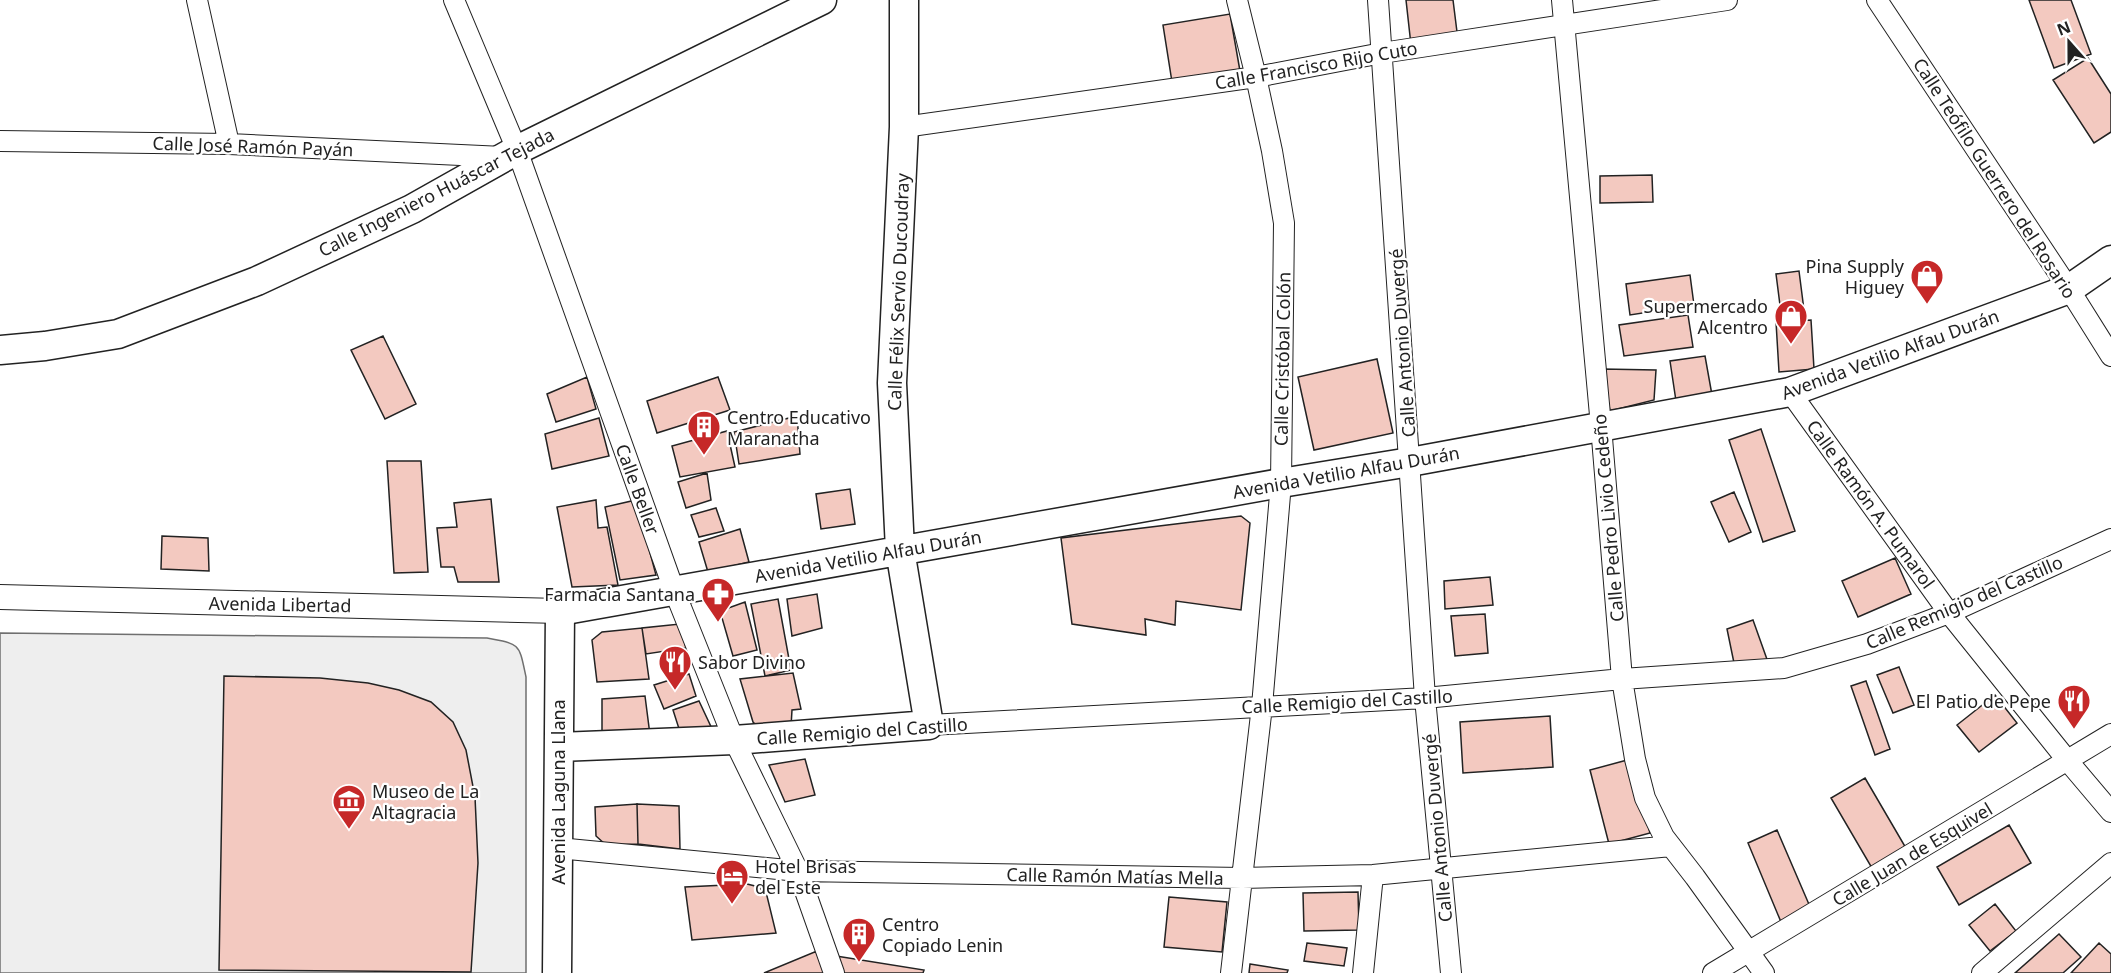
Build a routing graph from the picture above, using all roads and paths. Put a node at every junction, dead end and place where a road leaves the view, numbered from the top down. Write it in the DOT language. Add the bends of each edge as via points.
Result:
graph roads {
  1 [pos="197,0"];
  2 [pos="454,0"];
  3 [pos="822,0"];
  4 [pos="904,0"];
  5 [pos="1237,0"];
  6 [pos="1378,0"];
  7 [pos="1562,0"];
  8 [pos="1726,0"];
  9 [pos="1877,0"];
  10 [pos="1564,26"];
  11 [pos="1382,53"];
  12 [pos="1256,77"];
  13 [pos="904,128"];
  14 [pos="0,141"];
  15 [pos="229,144"];
  16 [pos="511,154"];
  17 [pos="2111,260"];
  18 [pos="2069,289"];
  19 [pos="0,350"];
  20 [pos="2111,356"];
  21 [pos="1790,392"];
  22 [pos="1601,426"];
  23 [pos="1410,462"];
  24 [pos="1281,483"];
  25 [pos="2111,539"];
  26 [pos="900,550"];
  27 [pos="674,590"];
  28 [pos="0,597"];
  29 [pos="560,611"];
  30 [pos="1949,612"];
  31 [pos="1622,679"];
  32 [pos="1425,698"];
  33 [pos="1262,706"];
  34 [pos="929,725"];
  35 [pos="2111,734"];
  36 [pos="734,740"];
  37 [pos="559,747"];
  38 [pos="2067,760"];
  39 [pos="2111,812"];
  40 [pos="1671,846"];
  41 [pos="558,848"];
  42 [pos="2111,863"];
  43 [pos="1440,869"];
  44 [pos="798,871"];
  45 [pos="1373,875"];
  46 [pos="1242,878"];
  47 [pos="1748,952"];
  48 [pos="557,973"];
  49 [pos="834,973"];
  50 [pos="1231,973"];
  51 [pos="1363,973"];
  52 [pos="1451,973"];
  53 [pos="1713,973"];
  54 [pos="1764,973"];
  55 [pos="1982,973"];
  1 -- 15 [label="street"];
  2 -- 16 [label="street, Calle Beller"];
  3 -- 16 [label="main road, Calle Ingeniero Huáscar Tejada"];
  4 -- 13 [label="main road, Calle Félix Servio Ducoudray"];
  5 -- 12 [label="street, Calle Cristóbal Colón"];
  6 -- 11 [label="street, Calle Antonio Duvergé"];
  7 -- 10 [label="street, Calle Pedro Livio Cedeño"];
  8 -- 10 [label="street, Calle Francisco Rijo Cuto"];
  9 -- 18 [label="street, Calle Teófilo Guerrero del Rosario"];
  10 -- 11 [label="street, Calle Francisco Rijo Cuto"];
  10 -- 22 [label="street, Calle Pedro Livio Cedeño"];
  11 -- 12 [label="street, Calle Francisco Rijo Cuto"];
  11 -- 23 [label="street, Calle Antonio Duvergé"];
  12 -- 13 [label="street, Calle Francisco Rijo Cuto"];
  12 -- 24 [label="street, Calle Cristóbal Colón" via="1284,223"];
  13 -- 26 [label="main road, Calle Félix Servio Ducoudray" via="892,383"];
  14 -- 15 [label="street, Calle José Ramón Payán"];
  15 -- 16 [label="street, Calle José Ramón Payán"];
  16 -- 19 [label="main road, Calle Ingeniero Huáscar Tejada" via="412,209 257,281 118,334"];
  16 -- 27 [label="street, Calle Beller"];
  17 -- 18 [label="main road, Avenida Vetilio Alfau Durán"];
  18 -- 20 [label="street, Calle Teófilo Guerrero del Rosario"];
  18 -- 21 [label="main road, Avenida Vetilio Alfau Durán"];
  21 -- 22 [label="main road, Avenida Vetilio Alfau Durán"];
  21 -- 30 [label="street, Calle Ramón A. Pumarol"];
  22 -- 23 [label="main road, Avenida Vetilio Alfau Durán"];
  22 -- 31 [label="street, Calle Pedro Livio Cedeño"];
  23 -- 24 [label="main road, Avenida Vetilio Alfau Durán"];
  23 -- 32 [label="street, Calle Antonio Duvergé"];
  24 -- 26 [label="main road, Avenida Vetilio Alfau Durán"];
  24 -- 33 [label="street, Calle Cristóbal Colón"];
  25 -- 30 [label="street, Calle Remigio del Castillo"];
  26 -- 27 [label="main road, Avenida Vetilio Alfau Durán"];
  26 -- 34 [label="main road, Calle Félix Servio Ducoudray"];
  27 -- 29 [label="main road, Avenida Vetilio Alfau Durán"];
  27 -- 36 [label="street, Calle Beller"];
  28 -- 29 [label="street, Avenida Libertad"];
  29 -- 37 [label="main road, Avenida Laguna Llana"];
  30 -- 31 [label="street, Calle Remigio del Castillo" via="1867,644 1784,668"];
  30 -- 38 [label="street, Calle Ramón A. Pumarol"];
  31 -- 32 [label="street, Calle Remigio del Castillo"];
  31 -- 40 [label="street, Calle Pedro Livio Cedeño" via="1645,798"];
  32 -- 33 [label="street, Calle Remigio del Castillo"];
  32 -- 43 [label="street, Calle Antonio Duvergé"];
  33 -- 34 [label="street, Calle Remigio del Castillo"];
  33 -- 46 [label="street, Calle Cristóbal Colón"];
  34 -- 36 [label="main road, Calle Remigio del Castillo"];
  35 -- 38 [label="street, Calle Juan de Esquivel"];
  36 -- 37 [label="main road, Calle Remigio del Castillo"];
  36 -- 44 [label="street, Calle Beller"];
  37 -- 41 [label="main road, Avenida Laguna Llana"];
  38 -- 39 [label="street, Calle Ramón A. Pumarol"];
  38 -- 47 [label="street, Calle Juan de Esquivel"];
  40 -- 43 [label="street, Calle Ramón Matías Mella"];
  40 -- 47 [label="street, Calle Pedro Livio Cedeño"];
  41 -- 44 [label="street, Calle Ramón Matías Mella"];
  41 -- 48 [label="main road, Avenida Laguna Llana"];
  42 -- 55 [label="street"];
  43 -- 45 [label="street, Calle Ramón Matías Mella"];
  43 -- 52 [label="street, Calle Antonio Duvergé"];
  44 -- 46 [label="street, Calle Ramón Matías Mella"];
  44 -- 49 [label="street, Calle Beller"];
  45 -- 46 [label="street, Calle Ramón Matías Mella"];
  45 -- 51 [label="street"];
  46 -- 50 [label="street, Calle Cristóbal Colón"];
  47 -- 53 [label="street, Calle Juan de Esquivel"];
  47 -- 54 [label="street, Calle Pedro Livio Cedeño"];
}
